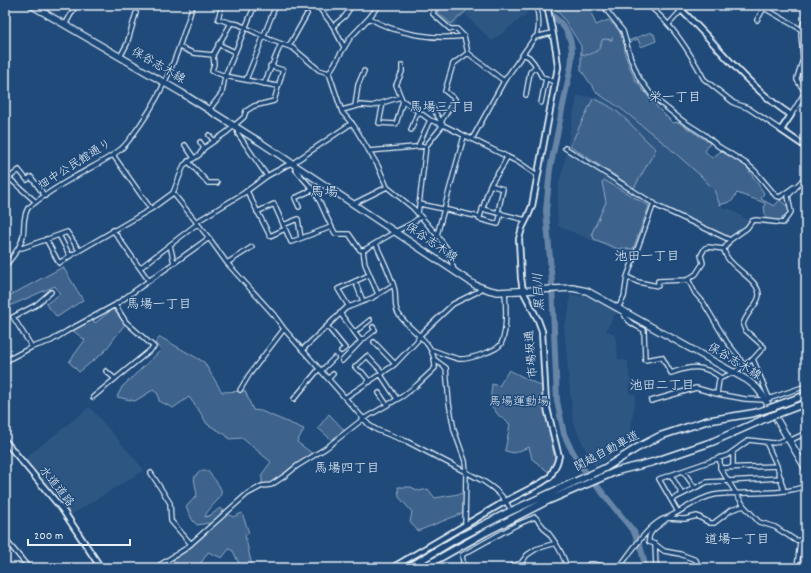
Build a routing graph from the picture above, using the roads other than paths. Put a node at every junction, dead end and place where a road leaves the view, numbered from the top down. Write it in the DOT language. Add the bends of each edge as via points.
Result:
graph roads {
  1 [pos="31,5"];
  2 [pos="76,5"];
  3 [pos="193,5"];
  4 [pos="222,5"];
  5 [pos="255,5"];
  6 [pos="276,5"];
  7 [pos="317,5"];
  8 [pos="352,5"];
  9 [pos="379,5"];
  10 [pos="435,5"];
  11 [pos="536,5"];
  12 [pos="547,5"];
  13 [pos="604,5"];
  14 [pos="648,5"];
  15 [pos="676,5"];
  16 [pos="686,5"];
  17 [pos="40,7"];
  18 [pos="681,10"];
  19 [pos="136,12"];
  20 [pos="806,13"];
  21 [pos="307,14"];
  22 [pos="369,18"];
  23 [pos="757,20"];
  24 [pos="231,23"];
  25 [pos="669,24"];
  26 [pos="65,25"];
  27 [pos="333,26"];
  28 [pos="246,28"];
  29 [pos="802,30"];
  30 [pos="552,31"];
  31 [pos="464,36"];
  32 [pos="537,36"];
  33 [pos="264,37"];
  34 [pos="218,44"];
  35 [pos="281,44"];
  36 [pos="289,46"];
  37 [pos="180,47"];
  38 [pos="344,47"];
  39 [pos="235,52"];
  40 [pos="468,53"];
  41 [pos="524,54"];
  42 [pos="213,55"];
  43 [pos="120,57"];
  44 [pos="402,65"];
  45 [pos="270,66"];
  46 [pos="536,66"];
  47 [pos="364,71"];
  48 [pos="329,73"];
  49 [pos="225,76"];
  50 [pos="546,78"];
  51 [pos="246,80"];
  52 [pos="504,81"];
  53 [pos="555,82"];
  54 [pos="165,83"];
  55 [pos="264,84"];
  56 [pos="277,86"];
  57 [pos="526,95"];
  58 [pos="402,99"];
  59 [pos="383,103"];
  60 [pos="541,103"];
  61 [pos="355,106"];
  62 [pos="433,108"];
  63 [pos="209,110"];
  64 [pos="342,110"];
  65 [pos="418,111"];
  66 [pos="791,115"];
  67 [pos="430,120"];
  68 [pos="352,123"];
  69 [pos="442,124"];
  70 [pos="236,127"];
  71 [pos="411,130"];
  72 [pos="781,130"];
  73 [pos="209,135"];
  74 [pos="464,136"];
  75 [pos="472,139"];
  76 [pos="214,141"];
  77 [pos="200,142"];
  78 [pos="185,145"];
  79 [pos="418,146"];
  80 [pos="426,146"];
  81 [pos="806,147"];
  82 [pos="204,148"];
  83 [pos="565,148"];
  84 [pos="369,151"];
  85 [pos="113,155"];
  86 [pos="507,157"];
  87 [pos="194,158"];
  88 [pos="188,161"];
  89 [pos="294,163"];
  90 [pos="537,175"];
  91 [pos="267,176"];
  92 [pos="806,176"];
  93 [pos="9,178"];
  94 [pos="5,182"];
  95 [pos="217,183"];
  96 [pos="490,185"];
  97 [pos="799,185"];
  98 [pos="387,187"];
  99 [pos="312,190"];
  100 [pos="247,191"];
  101 [pos="173,193"];
  102 [pos="45,196"];
  103 [pos="36,202"];
  104 [pos="654,203"];
  105 [pos="353,204"];
  106 [pos="420,204"];
  107 [pos="299,207"];
  108 [pos="444,208"];
  109 [pos="482,208"];
  110 [pos="151,209"];
  111 [pos="257,212"];
  112 [pos="500,213"];
  113 [pos="419,215"];
  114 [pos="480,217"];
  115 [pos="526,220"];
  116 [pos="197,223"];
  117 [pos="284,227"];
  118 [pos="331,227"];
  119 [pos="113,230"];
  120 [pos="395,232"];
  121 [pos="59,235"];
  122 [pos="437,235"];
  123 [pos="209,238"];
  124 [pos="301,238"];
  125 [pos="46,239"];
  126 [pos="730,240"];
  127 [pos="376,244"];
  128 [pos="170,245"];
  129 [pos="19,246"];
  130 [pos="252,247"];
  131 [pos="724,249"];
  132 [pos="79,250"];
  133 [pos="363,250"];
  134 [pos="70,256"];
  135 [pos="174,263"];
  136 [pos="227,263"];
  137 [pos="5,266"];
  138 [pos="140,268"];
  139 [pos="454,272"];
  140 [pos="370,275"];
  141 [pos="627,277"];
  142 [pos="688,279"];
  143 [pos="149,281"];
  144 [pos="355,281"];
  145 [pos="393,285"];
  146 [pos="480,288"];
  147 [pos="523,290"];
  148 [pos="50,292"];
  149 [pos="505,292"];
  150 [pos="378,294"];
  151 [pos="363,301"];
  152 [pos="115,305"];
  153 [pos="349,307"];
  154 [pos="621,309"];
  155 [pos="340,313"];
  156 [pos="370,320"];
  157 [pos="327,326"];
  158 [pos="373,327"];
  159 [pos="284,329"];
  160 [pos="355,332"];
  161 [pos="419,336"];
  162 [pos="361,341"];
  163 [pos="374,342"];
  164 [pos="32,347"];
  165 [pos="302,350"];
  166 [pos="432,350"];
  167 [pos="341,351"];
  168 [pos="334,358"];
  169 [pos="435,360"];
  170 [pos="753,360"];
  171 [pos="342,361"];
  172 [pos="5,362"];
  173 [pos="395,364"];
  174 [pos="743,366"];
  175 [pos="320,370"];
  176 [pos="106,371"];
  177 [pos="733,373"];
  178 [pos="333,374"];
  179 [pos="382,374"];
  180 [pos="721,378"];
  181 [pos="115,379"];
  182 [pos="328,379"];
  183 [pos="370,382"];
  184 [pos="806,386"];
  185 [pos="240,390"];
  186 [pos="379,393"];
  187 [pos="717,394"];
  188 [pos="806,395"];
  189 [pos="93,397"];
  190 [pos="346,397"];
  191 [pos="294,399"];
  192 [pos="397,399"];
  193 [pos="767,399"];
  194 [pos="651,401"];
  195 [pos="806,403"];
  196 [pos="387,405"];
  197 [pos="363,419"];
  198 [pos="806,433"];
  199 [pos="788,440"];
  200 [pos="5,441"];
  201 [pos="766,442"];
  202 [pos="733,452"];
  203 [pos="720,458"];
  204 [pos="777,466"];
  205 [pos="720,468"];
  206 [pos="734,468"];
  207 [pos="806,469"];
  208 [pos="683,471"];
  209 [pos="466,472"];
  210 [pos="151,473"];
  211 [pos="671,475"];
  212 [pos="781,478"];
  213 [pos="729,480"];
  214 [pos="806,485"];
  215 [pos="695,488"];
  216 [pos="784,491"];
  217 [pos="682,494"];
  218 [pos="737,494"];
  219 [pos="671,500"];
  220 [pos="506,501"];
  221 [pos="744,506"];
  222 [pos="509,507"];
  223 [pos="678,512"];
  224 [pos="667,518"];
  225 [pos="465,524"];
  226 [pos="5,539"];
  227 [pos="800,541"];
  228 [pos="806,541"];
  229 [pos="556,543"];
  230 [pos="191,544"];
  231 [pos="655,544"];
  232 [pos="29,568"];
  233 [pos="101,568"];
  234 [pos="155,568"];
  235 [pos="392,568"];
  236 [pos="408,568"];
  237 [pos="422,568"];
  238 [pos="464,568"];
  239 [pos="506,568"];
  240 [pos="567,568"];
  241 [pos="586,568"];
  242 [pos="611,568"];
  243 [pos="616,568"];
  244 [pos="656,568"];
  245 [pos="699,568"];
  246 [pos="797,568"];
  247 [pos="806,568"];
  1 -- 17 [label="main road, 保谷志木線"];
  2 -- 26 [label="street"];
  3 -- 37 [label="street, 畑中公民館通り"];
  4 -- 24 [label="street" via="218,19"];
  5 -- 28 [label="street"];
  6 -- 33 [label="street"];
  7 -- 27 [label="street"];
  8 -- 27 [label="street" via="345,16"];
  9 -- 22 [label="street"];
  10 -- 31 [label="street" via="433,14 450,29 457,29"];
  11 -- 32 [label="street" via="539,30"];
  12 -- 30 [label="street, 市場坂通"];
  13 -- 97 [label="street" via="623,31 631,59 640,78 658,102 747,164 776,196 780,197"];
  14 -- 25 [label="street"];
  15 -- 18 [label="street"];
  16 -- 18 [label="street"];
  17 -- 26 [label="main road, 保谷志木線"];
  18 -- 25 [label="street"];
  18 -- 66 [label="street" via="740,72 770,100"];
  19 -- 43 [label="street" via="127,44"];
  20 -- 29 [label="street"];
  21 -- 36 [label="street"];
  22 -- 31 [label="street" via="385,26 428,37"];
  22 -- 38 [label="street"];
  23 -- 29 [label="street" via="764,8"];
  24 -- 28 [label="street"];
  24 -- 34 [label="street"];
  25 -- 72 [label="street" via="709,84 734,103 748,108"];
  26 -- 43 [label="main road, 保谷志木線"];
  27 -- 38 [label="street"];
  28 -- 33 [label="street"];
  28 -- 39 [label="street"];
  29 -- 66 [label="street" via="803,54 797,80 805,92"];
  30 -- 32 [label="street"];
  30 -- 53 [label="street, 市場坂通" via="558,58"];
  31 -- 40 [label="street"];
  32 -- 41 [label="street"];
  33 -- 35 [label="street"];
  33 -- 51 [label="street"];
  34 -- 39 [label="street"];
  34 -- 42 [label="street"];
  35 -- 36 [label="street"];
  35 -- 45 [label="street"];
  36 -- 48 [label="street" via="319,70"];
  37 -- 42 [label="street" via="193,53"];
  37 -- 54 [label="street, 畑中公民館通り"];
  38 -- 48 [label="street"];
  39 -- 49 [label="street"];
  40 -- 52 [label="street"];
  40 -- 69 [label="street" via="453,64 445,91 455,99"];
  41 -- 46 [label="street"];
  41 -- 52 [label="street"];
  42 -- 49 [label="street" via="212,71"];
  43 -- 54 [label="main road, 保谷志木線"];
  44 -- 58 [label="street" via="402,72 396,84"];
  45 -- 55 [label="street"];
  45 -- 56 [label="street" via="283,70"];
  46 -- 50 [label="street" via="542,77"];
  46 -- 57 [label="street" via="530,72"];
  47 -- 61 [label="street" via="360,75"];
  48 -- 64 [label="street"];
  49 -- 51 [label="street"];
  49 -- 63 [label="street" via="222,93"];
  50 -- 53 [label="street"];
  50 -- 60 [label="street"];
  51 -- 55 [label="street"];
  52 -- 75 [label="street"];
  53 -- 90 [label="street, 市場坂通"];
  54 -- 63 [label="main road, 保谷志木線"];
  54 -- 85 [label="street, 畑中公民館通り" via="134,134"];
  55 -- 56 [label="street"];
  56 -- 70 [label="street" via="274,101 254,106 246,111"];
  58 -- 59 [label="street"];
  58 -- 59 [label="street" via="396,124 379,123"];
  58 -- 65 [label="street"];
  59 -- 61 [label="street"];
  61 -- 64 [label="street"];
  62 -- 69 [label="street"];
  63 -- 70 [label="main road, 保谷志木線"];
  64 -- 68 [label="street"];
  65 -- 67 [label="street"];
  65 -- 71 [label="street"];
  66 -- 72 [label="street"];
  67 -- 69 [label="street"];
  67 -- 79 [label="street"];
  68 -- 84 [label="street"];
  68 -- 89 [label="street"];
  69 -- 74 [label="street"];
  69 -- 80 [label="street"];
  70 -- 76 [label="street"];
  70 -- 89 [label="main road, 保谷志木線"];
  70 -- 91 [label="street" via="238,134"];
  72 -- 81 [label="street"];
  73 -- 76 [label="street"];
  74 -- 75 [label="street"];
  74 -- 108 [label="street"];
  75 -- 86 [label="street"];
  76 -- 82 [label="street"];
  77 -- 82 [label="street"];
  78 -- 87 [label="street"];
  79 -- 80 [label="street"];
  79 -- 84 [label="street"];
  80 -- 106 [label="street"];
  82 -- 87 [label="street"];
  83 -- 104 [label="street"];
  84 -- 98 [label="street"];
  85 -- 102 [label="street, 畑中公民館通り"];
  85 -- 110 [label="street"];
  86 -- 90 [label="street"];
  86 -- 96 [label="street"];
  87 -- 88 [label="street"];
  88 -- 95 [label="street" via="208,183"];
  88 -- 101 [label="street"];
  89 -- 91 [label="street"];
  89 -- 99 [label="street" via="295,169"];
  89 -- 105 [label="main road, 保谷志木線"];
  90 -- 115 [label="street, 市場坂通"];
  91 -- 100 [label="street"];
  92 -- 97 [label="street"];
  93 -- 94 [label="street"];
  93 -- 102 [label="street" via="20,170 27,180 31,177"];
  93 -- 103 [label="street"];
  96 -- 109 [label="street"];
  96 -- 112 [label="street" via="503,189"];
  97 -- 126 [label="street" via="788,196 791,212 783,223 752,221 747,228"];
  98 -- 105 [label="street"];
  98 -- 113 [label="street"];
  99 -- 107 [label="street" via="295,198"];
  99 -- 118 [label="street"];
  100 -- 111 [label="street"];
  100 -- 116 [label="street"];
  101 -- 110 [label="street"];
  101 -- 116 [label="street"];
  102 -- 103 [label="street, 畑中公民館通り"];
  103 -- 129 [label="street, 畑中公民館通り" via="25,214 23,238"];
  104 -- 126 [label="street"];
  104 -- 141 [label="street"];
  105 -- 120 [label="main road, 保谷志木線"];
  106 -- 108 [label="street"];
  106 -- 113 [label="street"];
  108 -- 114 [label="street" via="463,215"];
  108 -- 122 [label="street"];
  109 -- 112 [label="street"];
  109 -- 114 [label="street"];
  110 -- 119 [label="street"];
  111 -- 117 [label="street" via="274,204"];
  111 -- 117 [label="street" via="270,236"];
  112 -- 114 [label="street" via="498,224 479,219"];
  112 -- 115 [label="street"];
  113 -- 120 [label="street" via="411,224"];
  113 -- 122 [label="street"];
  115 -- 147 [label="street, 市場坂通" via="519,239"];
  116 -- 123 [label="street"];
  116 -- 128 [label="street"];
  117 -- 124 [label="street" via="291,242"];
  117 -- 124 [label="street" via="298,219"];
  118 -- 124 [label="street"];
  118 -- 133 [label="street" via="336,234 349,234 360,250"];
  119 -- 132 [label="street"];
  119 -- 138 [label="street"];
  120 -- 127 [label="street"];
  120 -- 139 [label="main road, 保谷志木線"];
  121 -- 125 [label="street"];
  121 -- 132 [label="street" via="67,232"];
  121 -- 134 [label="street"];
  122 -- 139 [label="street" via="448,250"];
  123 -- 135 [label="street"];
  123 -- 136 [label="street"];
  125 -- 129 [label="street" via="22,248"];
  125 -- 134 [label="street" via="59,263"];
  126 -- 131 [label="street"];
  127 -- 133 [label="street"];
  127 -- 145 [label="street"];
  128 -- 135 [label="street"];
  128 -- 138 [label="street"];
  129 -- 137 [label="street, 畑中公民館通り"];
  130 -- 136 [label="street"];
  131 -- 142 [label="street" via="705,248 701,255 700,269"];
  131 -- 170 [label="street" via="726,256 755,286 759,294 759,299 743,325 745,330 764,346"];
  132 -- 134 [label="street"];
  133 -- 140 [label="street" via="364,264"];
  135 -- 143 [label="street"];
  136 -- 159 [label="street"];
  138 -- 143 [label="street"];
  139 -- 146 [label="main road, 保谷志木線"];
  140 -- 144 [label="street"];
  140 -- 150 [label="street"];
  141 -- 142 [label="street" via="658,286 658,281"];
  141 -- 154 [label="street"];
  142 -- 174 [label="street"];
  143 -- 152 [label="street"];
  144 -- 151 [label="street"];
  144 -- 153 [label="street" via="338,289"];
  145 -- 150 [label="street"];
  145 -- 161 [label="street" via="399,315"];
  146 -- 149 [label="main road, 保谷志木線"];
  146 -- 161 [label="street" via="453,304"];
  147 -- 149 [label="main road, 保谷志木線"];
  147 -- 154 [label="main road, 保谷志木線" via="577,289 587,291"];
  147 -- 220 [label="street, 市場坂通" via="542,331 546,404 559,456 550,477"];
  148 -- 164 [label="street" via="36,305 13,317"];
  149 -- 166 [label="street" via="503,340 497,349 461,359"];
  150 -- 151 [label="street"];
  151 -- 153 [label="street"];
  152 -- 164 [label="street" via="51,341"];
  152 -- 181 [label="street" via="126,322 154,347"];
  153 -- 155 [label="street"];
  154 -- 177 [label="main road, 保谷志木線"];
  154 -- 180 [label="street" via="624,316 644,330 645,360 662,357 671,373 695,366 709,370"];
  155 -- 157 [label="street"];
  155 -- 160 [label="street"];
  156 -- 160 [label="street"];
  157 -- 165 [label="street"];
  157 -- 167 [label="street" via="345,348"];
  158 -- 162 [label="street" via="375,330"];
  159 -- 165 [label="street"];
  159 -- 185 [label="street"];
  160 -- 162 [label="street"];
  161 -- 166 [label="street"];
  161 -- 173 [label="street" via="417,342"];
  162 -- 171 [label="street"];
  163 -- 173 [label="street"];
  164 -- 172 [label="street"];
  165 -- 175 [label="street"];
  166 -- 169 [label="street"];
  168 -- 175 [label="street"];
  169 -- 192 [label="street" via="435,368"];
  169 -- 209 [label="street" via="446,368 454,430"];
  170 -- 174 [label="street"];
  170 -- 193 [label="street" via="761,376"];
  173 -- 179 [label="street"];
  174 -- 177 [label="street"];
  175 -- 182 [label="street"];
  175 -- 191 [label="street"];
  176 -- 181 [label="street"];
  177 -- 180 [label="street"];
  177 -- 193 [label="main road, 保谷志木線" via="753,385"];
  178 -- 182 [label="street"];
  179 -- 183 [label="street"];
  179 -- 183 [label="street" via="367,356 355,367"];
  179 -- 192 [label="street"];
  180 -- 187 [label="street"];
  181 -- 189 [label="street"];
  182 -- 190 [label="street"];
  183 -- 190 [label="street"];
  184 -- 193 [label="street"];
  186 -- 196 [label="street"];
  187 -- 193 [label="street" via="745,399"];
  187 -- 194 [label="street" via="696,388"];
  188 -- 236 [label="highway, 関越自動車道" via="754,413 706,420 660,436 598,471 456,539"];
  190 -- 197 [label="street"];
  192 -- 196 [label="street"];
  193 -- 199 [label="main road, 保谷志木線"];
  195 -- 237 [label="highway, 関越自動車道" via="712,442 654,462 617,471 547,501"];
  196 -- 197 [label="street"];
  197 -- 209 [label="street" via="377,430 406,441"];
  197 -- 230 [label="street" via="281,479 248,494"];
  198 -- 199 [label="street"];
  199 -- 201 [label="street"];
  199 -- 207 [label="main road, 保谷志木線"];
  200 -- 233 [label="street, 水道道路" via="62,509"];
  201 -- 202 [label="street" via="749,440"];
  201 -- 204 [label="street"];
  202 -- 203 [label="street"];
  202 -- 206 [label="street"];
  203 -- 205 [label="street"];
  203 -- 208 [label="street"];
  204 -- 206 [label="street"];
  204 -- 212 [label="street"];
  205 -- 206 [label="street"];
  205 -- 213 [label="street"];
  208 -- 211 [label="street"];
  208 -- 215 [label="street"];
  209 -- 220 [label="street" via="495,488"];
  209 -- 225 [label="street"];
  210 -- 230 [label="street" via="170,503 171,521"];
  211 -- 217 [label="street"];
  211 -- 219 [label="street" via="659,479"];
  212 -- 213 [label="street"];
  212 -- 216 [label="street"];
  213 -- 215 [label="street" via="707,482"];
  213 -- 218 [label="street"];
  214 -- 216 [label="street"];
  215 -- 217 [label="street"];
  216 -- 218 [label="street"];
  217 -- 219 [label="street"];
  218 -- 221 [label="street"];
  218 -- 223 [label="street" via="713,495"];
  219 -- 223 [label="street"];
  220 -- 222 [label="street"];
  220 -- 225 [label="street, 市場坂通"];
  221 -- 224 [label="street" via="731,510 714,523 696,516 685,519"];
  221 -- 227 [label="street" via="759,522 775,527"];
  223 -- 224 [label="street"];
  224 -- 231 [label="street" via="649,535 649,542"];
  224 -- 243 [label="street" via="646,534"];
  225 -- 235 [label="street, 市場坂通"];
  226 -- 232 [label="street"];
  227 -- 228 [label="street"];
  227 -- 246 [label="street"];
  229 -- 238 [label="street" via="535,517 516,523 462,555"];
  229 -- 239 [label="street" via="531,552 523,565"];
  229 -- 240 [label="street"];
  230 -- 234 [label="street"];
  231 -- 244 [label="street"];
  231 -- 245 [label="street" via="664,551 696,560"];
  241 -- 242 [label="street" via="589,564"];
  246 -- 247 [label="street"];
}
